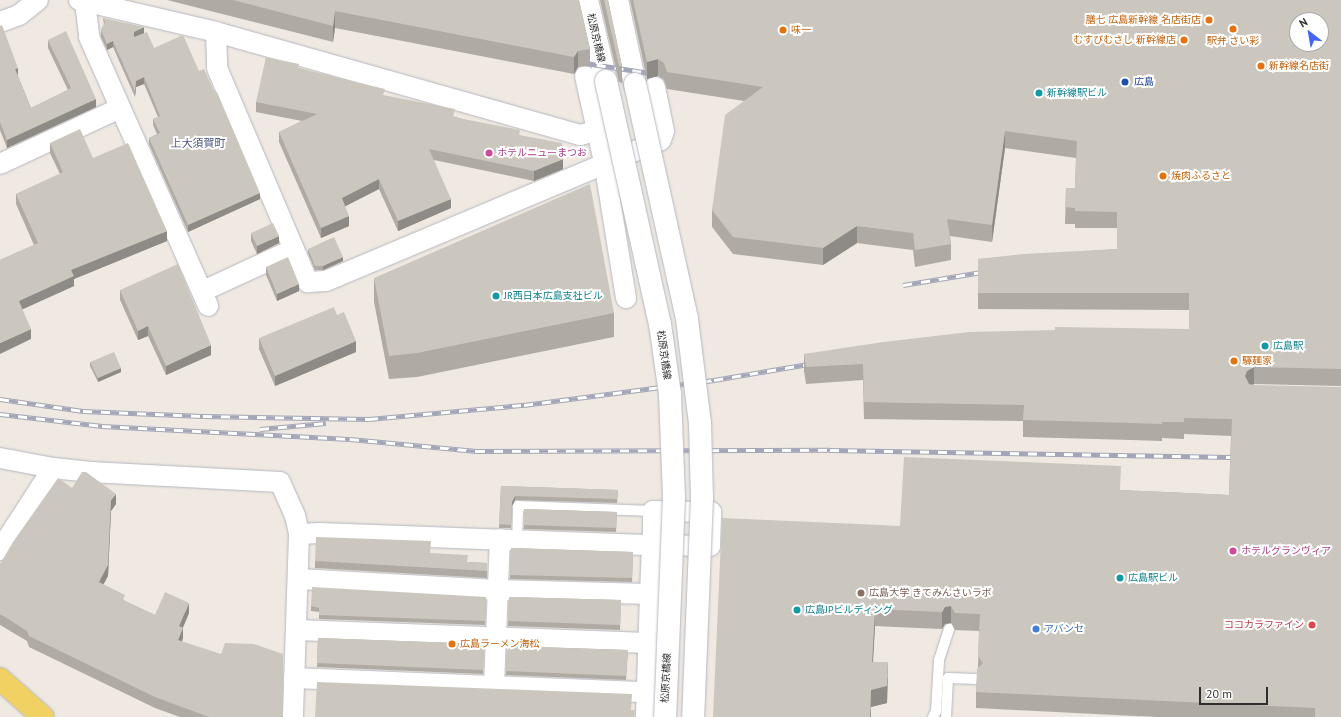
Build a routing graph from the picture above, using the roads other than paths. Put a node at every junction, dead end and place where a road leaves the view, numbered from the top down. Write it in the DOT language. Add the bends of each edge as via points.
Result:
graph roads {
  1 [pos="38,0"];
  2 [pos="587,0"];
  3 [pos="617,0"];
  4 [pos="82,1"];
  5 [pos="0,22"];
  6 [pos="216,32"];
  7 [pos="585,76"];
  8 [pos="656,87"];
  9 [pos="120,108"];
  10 [pos="596,131"];
  11 [pos="604,162"];
  12 [pos="0,164"];
  13 [pos="294,249"];
  14 [pos="626,298"];
  15 [pos="0,458"];
  16 [pos="53,468"];
  17 [pos="653,511"];
  18 [pos="299,534"];
  19 [pos="508,540"];
  20 [pos="652,545"];
  21 [pos="710,546"];
  22 [pos="0,550"];
  23 [pos="299,579"];
  24 [pos="498,590"];
  25 [pos="650,594"];
  26 [pos="949,629"];
  27 [pos="296,630"];
  28 [pos="497,637"];
  29 [pos="648,643"];
  30 [pos="294,678"];
  31 [pos="0,679"];
  32 [pos="977,679"];
  33 [pos="494,686"];
  34 [pos="647,692"];
  35 [pos="0,699"];
  36 [pos="41,717"];
  37 [pos="293,717"];
  38 [pos="646,717"];
  39 [pos="665,717"];
  40 [pos="692,717"];
  41 [pos="703,717"];
  42 [pos="933,717"];
  43 [pos="946,717"];
  1 -- 5 [label="street" via="19,15"];
  2 -- 39 [label="street, 松原京橋線, bridge" via="660,324 670,394 674,497"];
  3 -- 40 [label="street, bridge" via="679,284 697,390 702,497"];
  4 -- 6 [label="street"];
  4 -- 9 [label="street" via="89,37"];
  6 -- 10 [label="street" via="580,135"];
  6 -- 13 [label="street" via="217,68"];
  7 -- 10 [label="street"];
  8 -- 11 [label="street" via="664,132 661,140"];
  9 -- 12 [label="street"];
  9 -- 13 [label="street" via="206,298"];
  10 -- 11 [label="street"];
  11 -- 13 [label="street" via="326,281 308,282"];
  11 -- 14 [label="street"];
  15 -- 16 [label="street"];
  16 -- 18 [label="street" via="280,482 295,515"];
  16 -- 22 [label="street"];
  17 -- 19 [label="lane" via="518,506"];
  17 -- 20 [label="street"];
  17 -- 21 [label="street" via="711,512"];
  18 -- 19 [label="street"];
  18 -- 23 [label="street"];
  19 -- 20 [label="street"];
  19 -- 24 [label="street"];
  20 -- 21 [label="street"];
  20 -- 25 [label="street"];
  21 -- 41 [label="street"];
  23 -- 24 [label="street"];
  23 -- 27 [label="street"];
  24 -- 25 [label="street"];
  24 -- 28 [label="street"];
  25 -- 29 [label="street"];
  26 -- 42 [label="lane" via="939,660 936,711"];
  27 -- 28 [label="street"];
  27 -- 30 [label="street"];
  28 -- 29 [label="street"];
  28 -- 33 [label="street"];
  29 -- 34 [label="street"];
  30 -- 33 [label="street"];
  30 -- 37 [label="street"];
  31 -- 36 [label="main road"];
  32 -- 43 [label="lane" via="948,678"];
  33 -- 34 [label="street"];
  34 -- 38 [label="street"];
  35 -- 36 [label="main road"];
}
